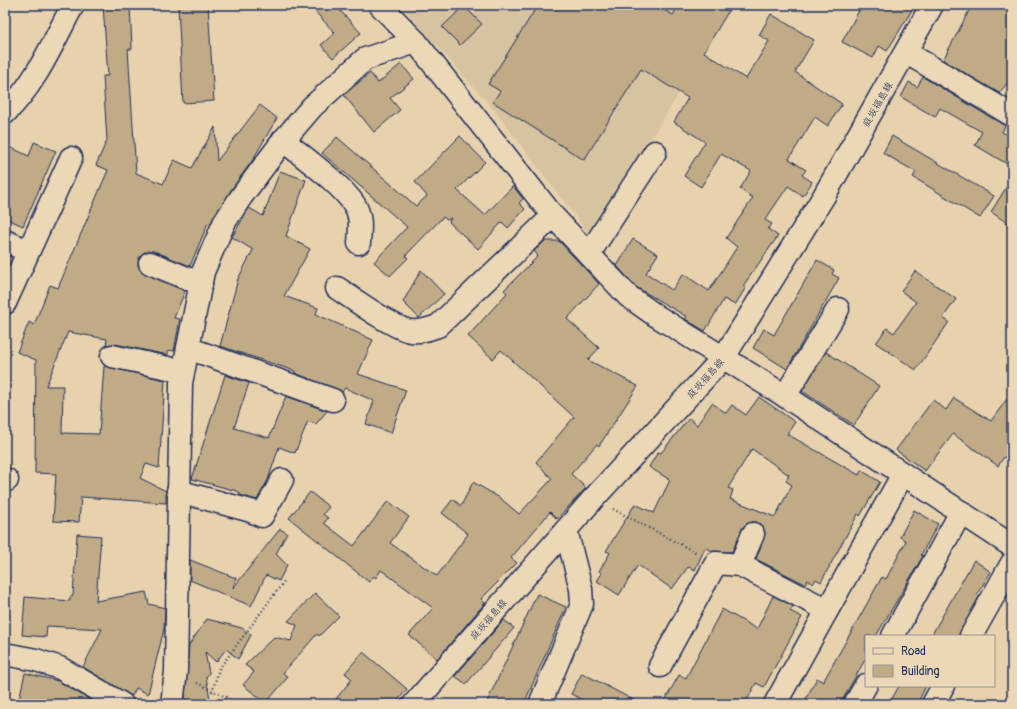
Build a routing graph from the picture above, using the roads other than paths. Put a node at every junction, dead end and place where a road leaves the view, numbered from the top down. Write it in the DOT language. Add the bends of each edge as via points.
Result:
graph roads {
  1 [pos="73,5"];
  2 [pos="380,5"];
  3 [pos="932,5"];
  4 [pos="416,42"];
  5 [pos="907,53"];
  6 [pos="5,113"];
  7 [pos="1012,114"];
  8 [pos="283,140"];
  9 [pos="656,152"];
  10 [pos="71,158"];
  11 [pos="553,216"];
  12 [pos="5,241"];
  13 [pos="359,243"];
  14 [pos="28,251"];
  15 [pos="589,254"];
  16 [pos="150,263"];
  17 [pos="201,284"];
  18 [pos="338,288"];
  19 [pos="5,303"];
  20 [pos="838,309"];
  21 [pos="188,348"];
  22 [pos="112,356"];
  23 [pos="724,357"];
  24 [pos="182,371"];
  25 [pos="785,396"];
  26 [pos="333,400"];
  27 [pos="903,474"];
  28 [pos="282,480"];
  29 [pos="178,491"];
  30 [pos="961,512"];
  31 [pos="566,530"];
  32 [pos="753,534"];
  33 [pos="1012,546"];
  34 [pos="1012,563"];
  35 [pos="740,565"];
  36 [pos="827,610"];
  37 [pos="894,635"];
  38 [pos="972,635"];
  39 [pos="5,654"];
  40 [pos="660,666"];
  41 [pos="865,687"];
  42 [pos="942,687"];
  43 [pos="119,703"];
  44 [pos="172,704"];
  45 [pos="414,704"];
  46 [pos="540,704"];
  47 [pos="775,704"];
  48 [pos="855,704"];
  49 [pos="933,704"];
  1 -- 6 [label="street" via="38,71"];
  2 -- 4 [label="street"];
  3 -- 5 [label="street, 庭坂福島線"];
  4 -- 8 [label="street" via="365,59 312,107"];
  4 -- 11 [label="street"];
  5 -- 7 [label="street"];
  5 -- 23 [label="street, 庭坂福島線" via="824,196"];
  8 -- 13 [label="street" via="337,186 354,205 361,224"];
  8 -- 17 [label="street" via="224,223 203,272"];
  9 -- 15 [label="street"];
  10 -- 14 [label="street"];
  11 -- 15 [label="street"];
  11 -- 18 [label="street" via="438,326 424,331 409,331 394,324"];
  12 -- 14 [label="street"];
  14 -- 19 [label="street"];
  15 -- 23 [label="street" via="628,296"];
  16 -- 17 [label="street"];
  17 -- 21 [label="street"];
  20 -- 25 [label="street"];
  21 -- 24 [label="street"];
  21 -- 26 [label="street"];
  22 -- 24 [label="street"];
  23 -- 25 [label="street"];
  23 -- 31 [label="street, 庭坂福島線"];
  24 -- 29 [label="street"];
  25 -- 27 [label="street"];
  27 -- 30 [label="street"];
  27 -- 36 [label="street"];
  28 -- 29 [label="street" via="262,516"];
  29 -- 44 [label="street" via="176,671"];
  30 -- 33 [label="street"];
  30 -- 37 [label="street"];
  31 -- 45 [label="street, 庭坂福島線"];
  31 -- 46 [label="street" via="581,589 582,604"];
  32 -- 35 [label="street"];
  34 -- 38 [label="street"];
  35 -- 36 [label="street"];
  35 -- 40 [label="street" via="716,563"];
  36 -- 47 [label="street"];
  39 -- 43 [label="street" via="60,668"];
  41 -- 48 [label="street"];
  42 -- 49 [label="street"];
}
